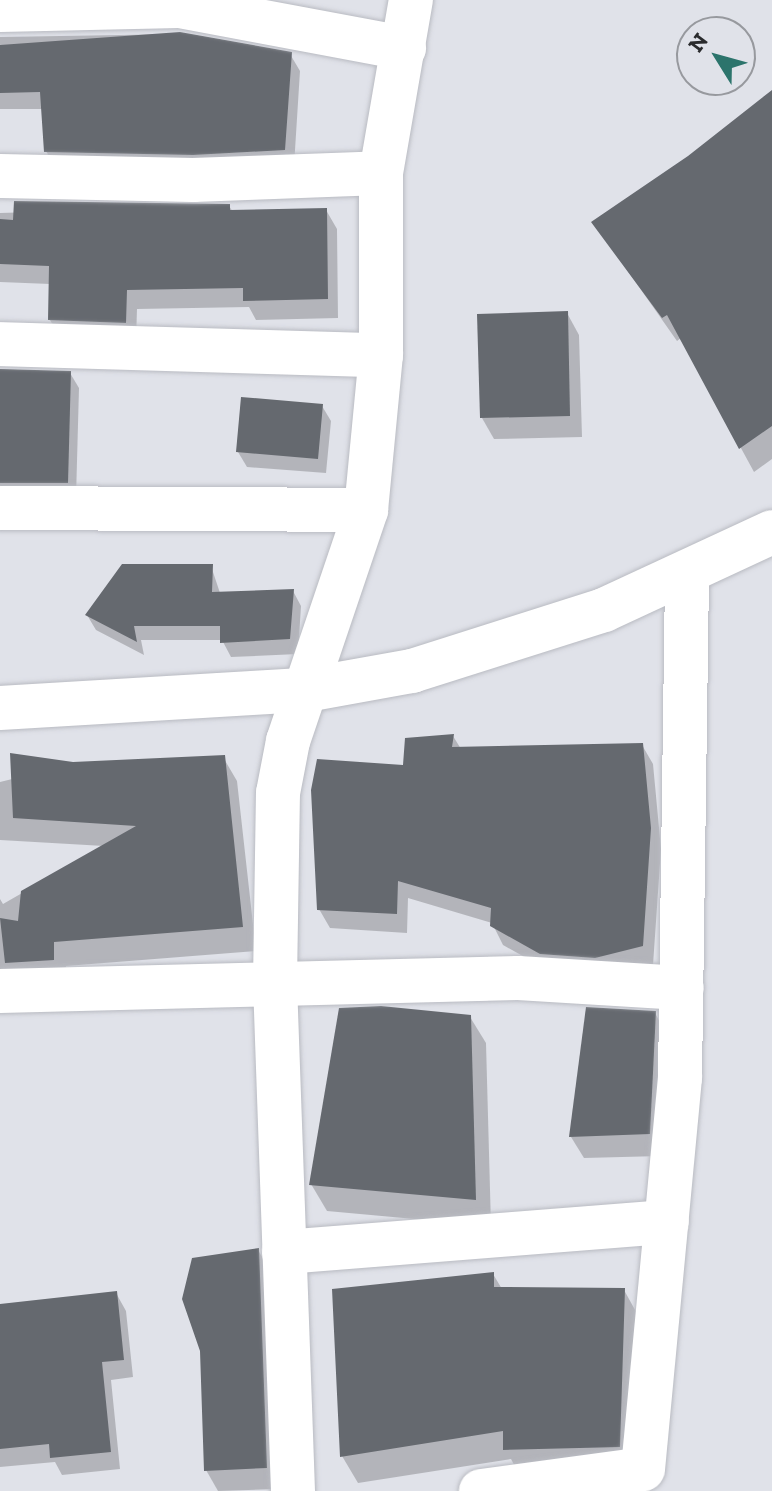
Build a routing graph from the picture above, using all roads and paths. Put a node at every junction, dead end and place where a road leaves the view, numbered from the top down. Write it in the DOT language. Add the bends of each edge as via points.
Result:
graph roads {
  1 [pos="411,0"];
  2 [pos="0,10"];
  3 [pos="404,48"];
  4 [pos="381,173"];
  5 [pos="0,176"];
  6 [pos="0,344"];
  7 [pos="381,355"];
  8 [pos="0,508"];
  9 [pos="366,510"];
  10 [pos="772,532"];
  11 [pos="687,575"];
  12 [pos="306,690"];
  13 [pos="0,708"];
  14 [pos="275,982"];
  15 [pos="682,988"];
  16 [pos="0,991"];
  17 [pos="667,1222"];
  18 [pos="284,1252"];
  19 [pos="293,1491"];
  20 [pos="481,1491"];
  1 -- 3 [label="street"];
  2 -- 3 [label="street" via="179,6"];
  3 -- 4 [label="street"];
  4 -- 5 [label="street" via="193,180"];
  4 -- 7 [label="street"];
  6 -- 7 [label="street"];
  7 -- 9 [label="street"];
  8 -- 9 [label="street"];
  9 -- 12 [label="street"];
  10 -- 11 [label="street"];
  11 -- 12 [label="street" via="604,610 412,671"];
  11 -- 15 [label="street"];
  12 -- 13 [label="street"];
  12 -- 14 [label="street" via="278,793"];
  14 -- 15 [label="street" via="518,978"];
  14 -- 16 [label="street"];
  14 -- 18 [label="street"];
  15 -- 17 [label="street"];
  17 -- 18 [label="street"];
  17 -- 20 [label="street" via="643,1469"];
  18 -- 19 [label="street"];
}
